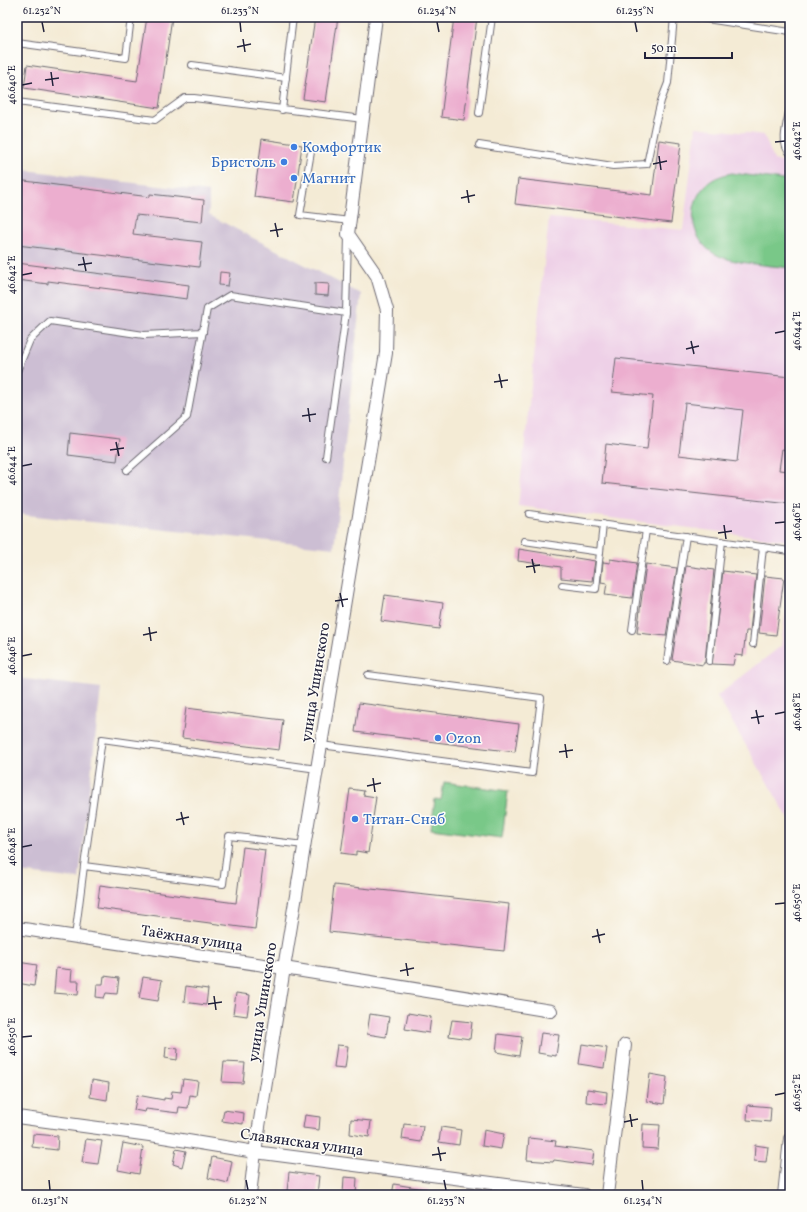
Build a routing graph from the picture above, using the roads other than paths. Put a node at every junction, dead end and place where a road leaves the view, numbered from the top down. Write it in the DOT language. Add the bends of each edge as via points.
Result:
graph roads {
  1 [pos="131,17"];
  2 [pos="293,17"];
  3 [pos="376,17"];
  4 [pos="492,17"];
  5 [pos="674,17"];
  6 [pos="694,17"];
  7 [pos="790,32"];
  8 [pos="17,43"];
  9 [pos="192,65"];
  10 [pos="286,78"];
  11 [pos="17,102"];
  12 [pos="790,107"];
  13 [pos="282,110"];
  14 [pos="479,113"];
  15 [pos="363,119"];
  16 [pos="479,146"];
  17 [pos="311,152"];
  18 [pos="790,153"];
  19 [pos="350,221"];
  20 [pos="348,234"];
  21 [pos="346,313"];
  22 [pos="203,332"];
  23 [pos="17,371"];
  24 [pos="326,457"];
  25 [pos="127,470"];
  26 [pos="529,514"];
  27 [pos="603,524"];
  28 [pos="646,530"];
  29 [pos="686,536"];
  30 [pos="524,541"];
  31 [pos="722,541"];
  32 [pos="763,547"];
  33 [pos="790,551"];
  34 [pos="600,552"];
  35 [pos="562,585"];
  36 [pos="632,630"];
  37 [pos="753,644"];
  38 [pos="667,661"];
  39 [pos="708,661"];
  40 [pos="368,675"];
  41 [pos="321,745"];
  42 [pos="317,769"];
  43 [pos="304,846"];
  44 [pos="84,866"];
  45 [pos="17,928"];
  46 [pos="75,937"];
  47 [pos="284,968"];
  48 [pos="551,1011"];
  49 [pos="625,1045"];
  50 [pos="17,1117"];
  51 [pos="790,1139"];
  52 [pos="255,1152"];
  53 [pos="250,1195"];
  54 [pos="584,1195"];
  55 [pos="607,1195"];
  56 [pos="784,1195"];
  1 -- 8 [label="lane" via="126,58"];
  2 -- 10 [label="lane"];
  3 -- 15 [label="street"];
  4 -- 14 [label="lane"];
  5 -- 16 [label="lane" via="668,82 661,101 647,164 613,166"];
  6 -- 7 [label="lane"];
  9 -- 10 [label="lane"];
  10 -- 13 [label="lane"];
  11 -- 13 [label="lane" via="155,120 186,98"];
  12 -- 18 [label="lane" via="784,142 786,150"];
  13 -- 15 [label="lane"];
  15 -- 19 [label="street"];
  17 -- 19 [label="lane" via="300,215"];
  19 -- 20 [label="street"];
  20 -- 21 [label="lane"];
  20 -- 41 [label="street, улица Ушинского" via="377,276 387,310 386,353"];
  21 -- 22 [label="lane" via="230,295 207,309"];
  21 -- 24 [label="lane"];
  22 -- 23 [label="lane" via="144,335 50,321 30,340"];
  22 -- 25 [label="lane" via="187,417"];
  26 -- 27 [label="lane"];
  27 -- 28 [label="lane"];
  27 -- 34 [label="lane"];
  28 -- 29 [label="lane"];
  28 -- 36 [label="lane"];
  29 -- 31 [label="lane"];
  29 -- 38 [label="lane"];
  30 -- 34 [label="lane"];
  31 -- 32 [label="lane"];
  31 -- 39 [label="lane"];
  32 -- 33 [label="lane"];
  32 -- 37 [label="lane"];
  34 -- 35 [label="lane" via="596,589"];
  40 -- 41 [label="lane" via="541,698 532,773"];
  41 -- 42 [label="street, улица Ушинского"];
  42 -- 43 [label="street, улица Ушинского"];
  42 -- 44 [label="lane" via="102,739"];
  43 -- 44 [label="lane" via="229,836 223,884"];
  43 -- 47 [label="street, улица Ушинского"];
  44 -- 46 [label="lane"];
  45 -- 46 [label="street, Таёжная улица"];
  46 -- 47 [label="street, Таёжная улица"];
  47 -- 48 [label="street, Таёжная улица"];
  47 -- 52 [label="street, улица Ушинского"];
  49 -- 55 [label="street"];
  50 -- 52 [label="street, Славянская улица"];
  51 -- 56 [label="street"];
  52 -- 53 [label="street, улица Ушинского"];
  52 -- 54 [label="street, Славянская улица"];
}
